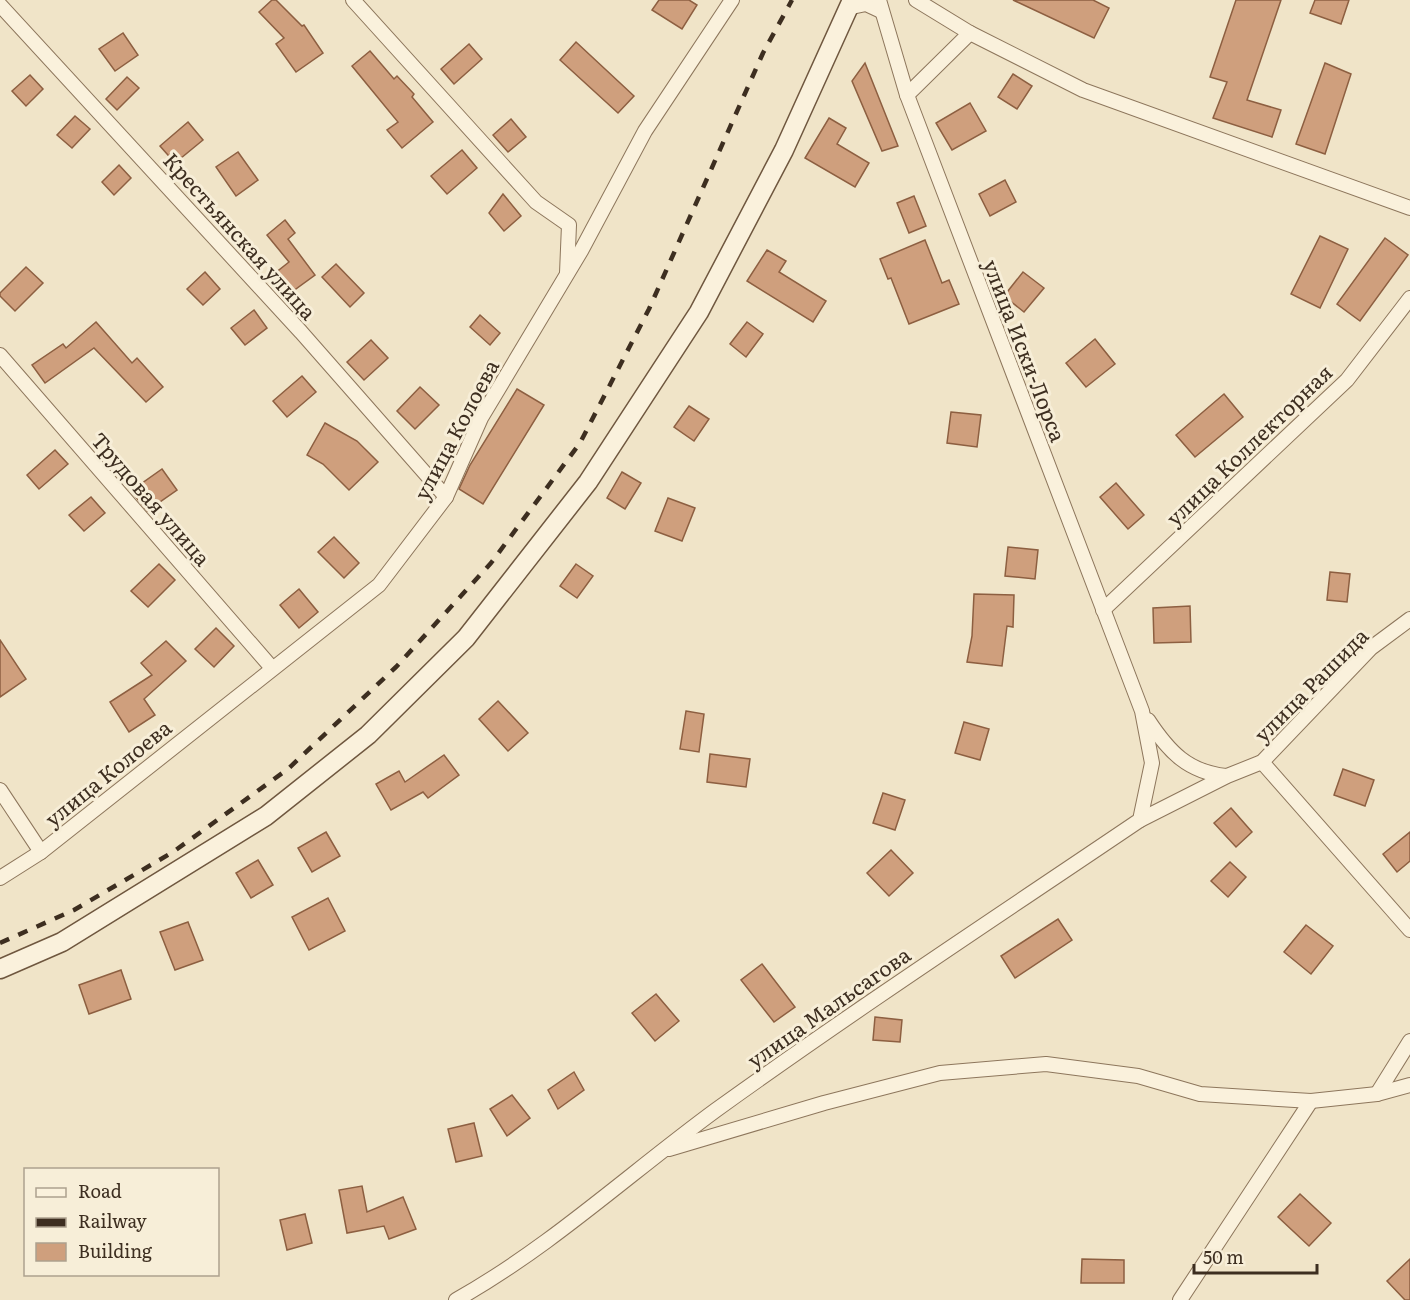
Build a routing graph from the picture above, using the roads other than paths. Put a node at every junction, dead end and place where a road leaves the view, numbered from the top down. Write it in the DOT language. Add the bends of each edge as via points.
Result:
graph roads {
  1 [pos="353,0"];
  2 [pos="732,0"];
  3 [pos="916,0"];
  4 [pos="850,4"];
  5 [pos="0,6"];
  6 [pos="880,6"];
  7 [pos="970,33"];
  8 [pos="907,95"];
  9 [pos="1410,208"];
  10 [pos="567,274"];
  11 [pos="1410,298"];
  12 [pos="0,355"];
  13 [pos="446,497"];
  14 [pos="1103,610"];
  15 [pos="1410,620"];
  16 [pos="272,668"];
  17 [pos="1142,711"];
  18 [pos="1262,762"];
  19 [pos="1227,776"];
  20 [pos="0,790"];
  21 [pos="1140,820"];
  22 [pos="41,852"];
  23 [pos="0,878"];
  24 [pos="1410,930"];
  25 [pos="0,969"];
  26 [pos="1410,1041"];
  27 [pos="1410,1085"];
  28 [pos="1377,1094"];
  29 [pos="1311,1101"];
  30 [pos="658,1152"];
  31 [pos="456,1300"];
  32 [pos="1180,1300"];
  1 -- 10 [label="street" via="536,202 569,225"];
  2 -- 10 [label="street, улица Колоева" via="645,131"];
  3 -- 7 [label="street"];
  4 -- 6 [label="street"];
  4 -- 25 [label="street" via="784,150 699,312 588,482 466,638 368,735 266,816 62,942"];
  5 -- 13 [label="street, Крестьянская улица" via="301,332"];
  6 -- 8 [label="street, улица Иски-Лорса"];
  7 -- 8 [label="street"];
  7 -- 9 [label="street" via="1083,90"];
  8 -- 14 [label="street, улица Иски-Лорса"];
  10 -- 13 [label="street, улица Колоева" via="481,418"];
  11 -- 14 [label="street, улица Коллекторная" via="1347,380"];
  12 -- 16 [label="street, Трудовая улица"];
  13 -- 16 [label="street, улица Колоева" via="379,585"];
  14 -- 17 [label="street, улица Иски-Лорса"];
  15 -- 18 [label="street, улица Рашида" via="1371,648"];
  16 -- 22 [label="street, улица Колоева"];
  17 -- 19 [label="street" via="1176,758 1200,771"];
  17 -- 21 [label="street" via="1152,763"];
  18 -- 19 [label="street, улица Рашида"];
  18 -- 24 [label="street"];
  19 -- 21 [label="street, улица Рашида"];
  20 -- 22 [label="street"];
  21 -- 30 [label="street, улица Мальсагова" via="801,1049"];
  22 -- 23 [label="street, улица Колоева"];
  26 -- 28 [label="street"];
  27 -- 28 [label="street"];
  28 -- 29 [label="street"];
  29 -- 30 [label="street" via="1200,1094 1138,1076 1046,1064 940,1073"];
  29 -- 32 [label="street"];
  30 -- 31 [label="street, улица Мальсагова" via="538,1246"];
}
